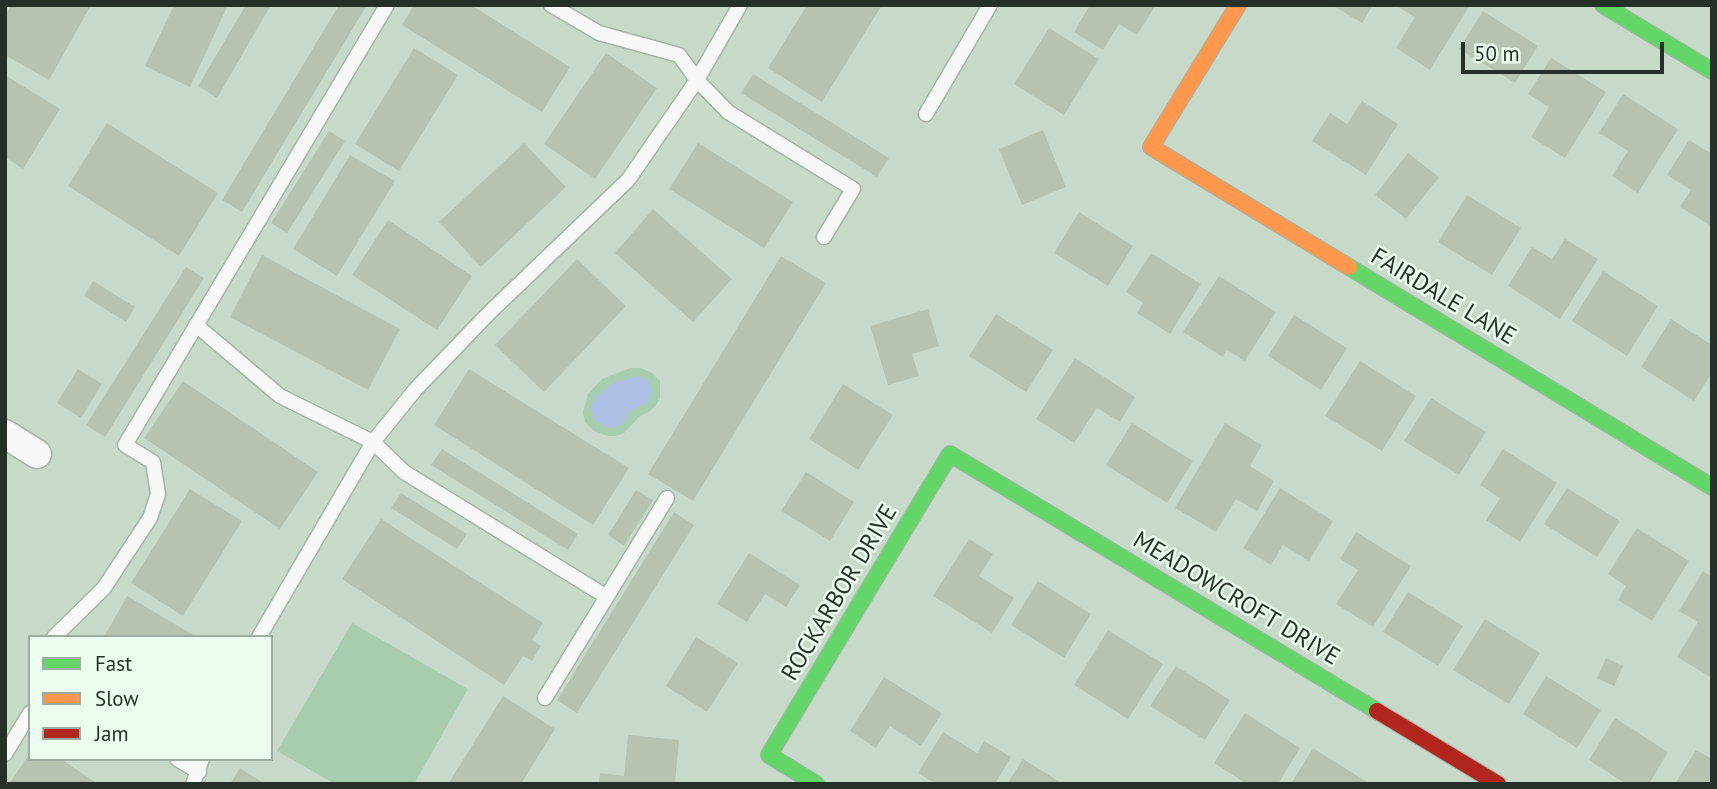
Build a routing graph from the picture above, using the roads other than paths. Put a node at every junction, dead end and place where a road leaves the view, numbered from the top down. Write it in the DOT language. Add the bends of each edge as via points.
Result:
graph roads {
  1 [pos="387,5"];
  2 [pos="551,5"];
  3 [pos="740,5"];
  4 [pos="990,5"];
  5 [pos="1238,5"];
  6 [pos="1604,5"];
  7 [pos="1712,71"];
  8 [pos="697,80"];
  9 [pos="926,114"];
  10 [pos="824,237"];
  11 [pos="196,325"];
  12 [pos="5,434"];
  13 [pos="373,442"];
  14 [pos="37,453"];
  15 [pos="950,454"];
  16 [pos="1712,487"];
  17 [pos="667,498"];
  18 [pos="607,597"];
  19 [pos="56,635"];
  20 [pos="260,635"];
  21 [pos="545,698"];
  22 [pos="28,716"];
  23 [pos="5,754"];
  24 [pos="180,761"];
  25 [pos="198,772"];
  26 [pos="816,784"];
  27 [pos="1498,784"];
  1 -- 11 [label="lane"];
  2 -- 8 [label="lane" via="599,33 679,55"];
  3 -- 8 [label="lane"];
  4 -- 9 [label="lane"];
  5 -- 16 [label="street, FAIRDALE LANE" via="1151,147"];
  6 -- 7 [label="street"];
  8 -- 10 [label="lane" via="728,113 853,189"];
  8 -- 13 [label="lane" via="628,180 489,313 415,390"];
  11 -- 13 [label="lane" via="280,396"];
  11 -- 19 [label="lane" via="125,444 153,462 158,494 150,518 104,588"];
  12 -- 14 [label="street"];
  13 -- 18 [label="lane" via="404,472"];
  13 -- 20 [label="lane"];
  15 -- 26 [label="street, ROCKARBOR DRIVE" via="769,755"];
  15 -- 27 [label="street, MEADOWCROFT DRIVE"];
  17 -- 18 [label="lane"];
  18 -- 21 [label="lane"];
  22 -- 23 [label="lane"];
  24 -- 25 [label="lane"];
}
